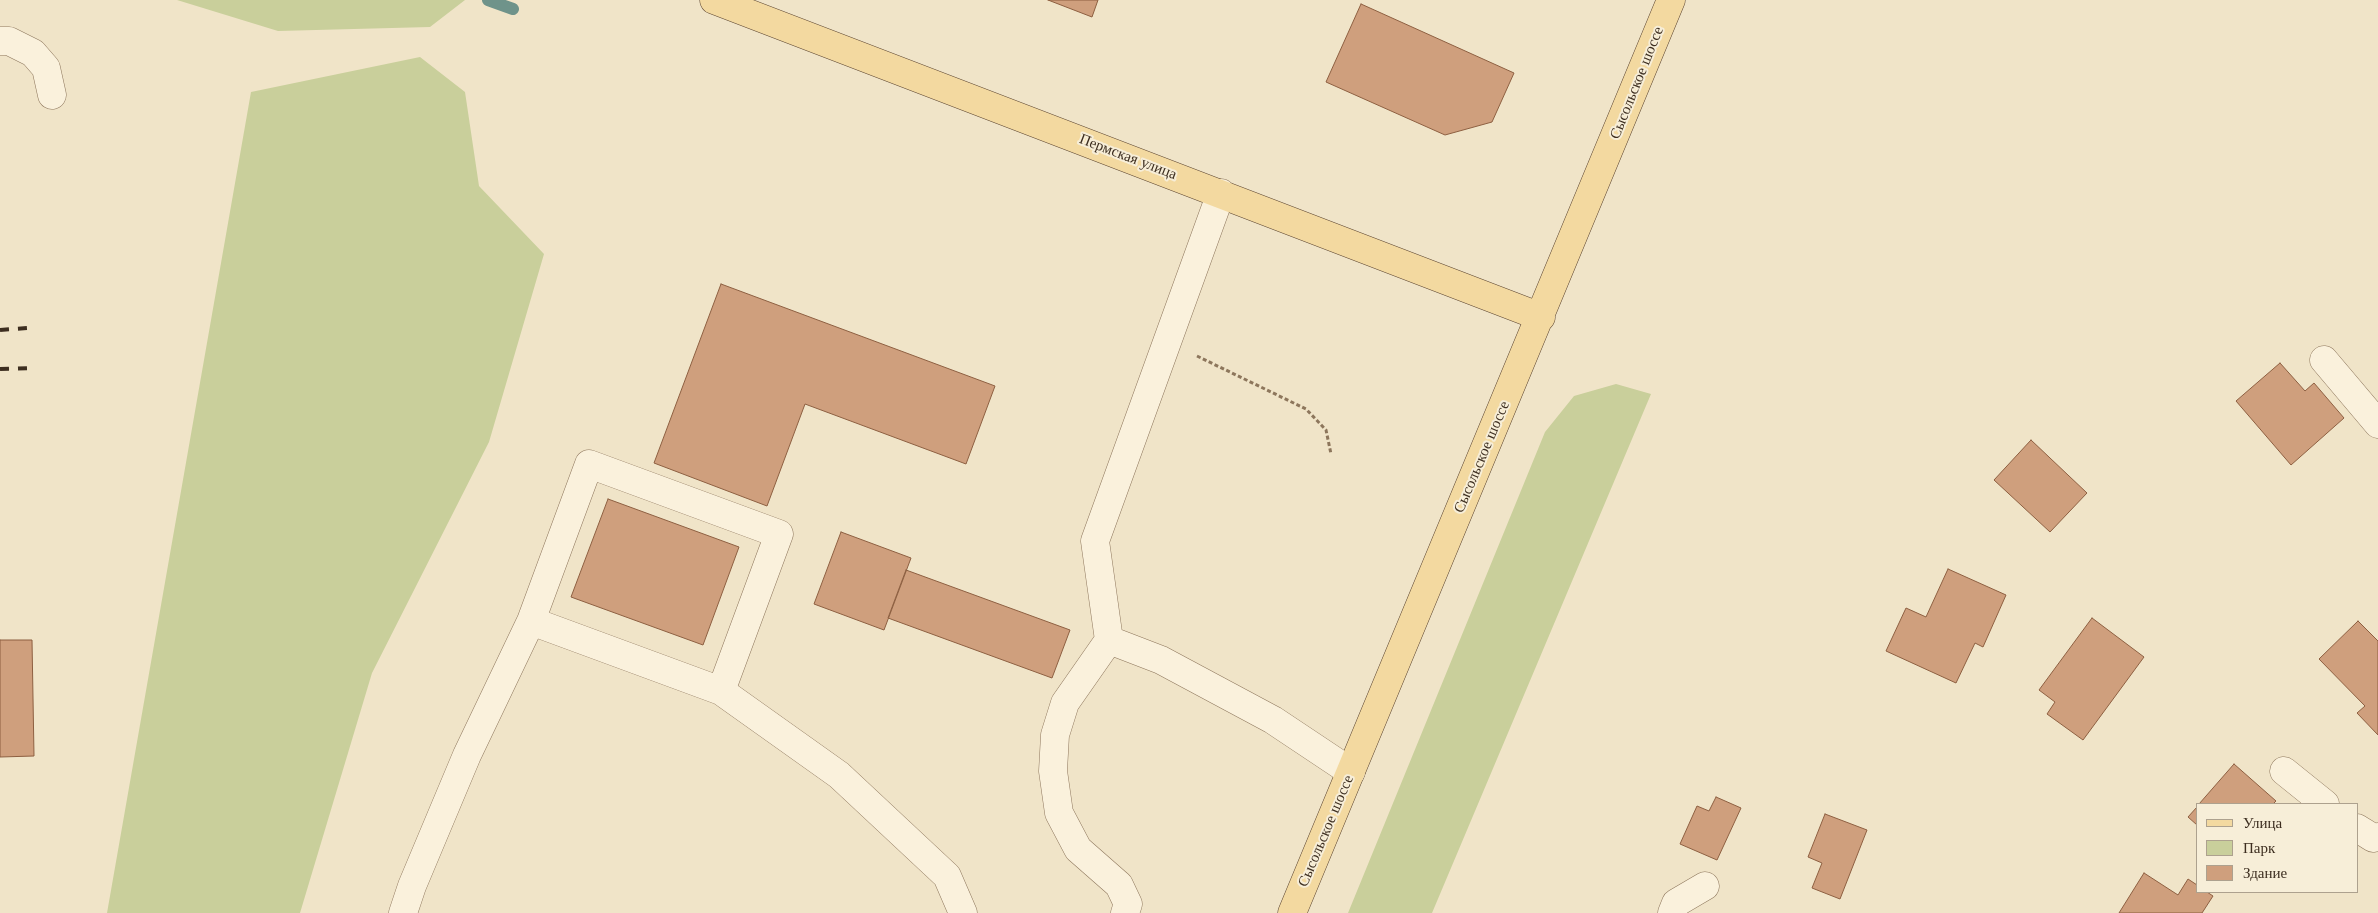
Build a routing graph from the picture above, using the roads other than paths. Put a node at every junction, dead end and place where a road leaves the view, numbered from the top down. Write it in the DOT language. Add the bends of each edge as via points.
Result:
graph roads {
  1 [pos="714,0"];
  2 [pos="1671,0"];
  3 [pos="0,41"];
  4 [pos="52,95"];
  5 [pos="1221,193"];
  6 [pos="1541,317"];
  7 [pos="2324,360"];
  8 [pos="2378,424"];
  9 [pos="531,621"];
  10 [pos="1109,640"];
  11 [pos="721,691"];
  12 [pos="2284,771"];
  13 [pos="1351,772"];
  14 [pos="2324,803"];
  15 [pos="2358,829"];
  16 [pos="2378,837"];
  17 [pos="1705,886"];
  18 [pos="403,913"];
  19 [pos="963,913"];
  20 [pos="1125,913"];
  21 [pos="1292,913"];
  22 [pos="1672,913"];
  1 -- 5 [label="main road, Пермская улица"];
  2 -- 6 [label="main road, Сысольское шоссе"];
  3 -- 4 [label="street" via="10,40 33,53 46,68"];
  5 -- 6 [label="main road, Пермская улица"];
  5 -- 10 [label="street" via="1094,541"];
  6 -- 13 [label="main road, Сысольское шоссе"];
  7 -- 8 [label="street"];
  9 -- 11 [label="street"];
  9 -- 11 [label="street" via="589,464 778,534"];
  9 -- 18 [label="street" via="467,755"];
  10 -- 13 [label="street" via="1161,660 1273,720"];
  10 -- 20 [label="street" via="1065,703 1055,735 1053,771 1059,813 1078,850 1120,884 1128,904"];
  11 -- 19 [label="street" via="846,782 948,876"];
  12 -- 14 [label="street"];
  13 -- 21 [label="main road, Сысольское шоссе"];
  15 -- 16 [label="street" via="2373,838"];
  17 -- 22 [label="street" via="1676,903"];
}
